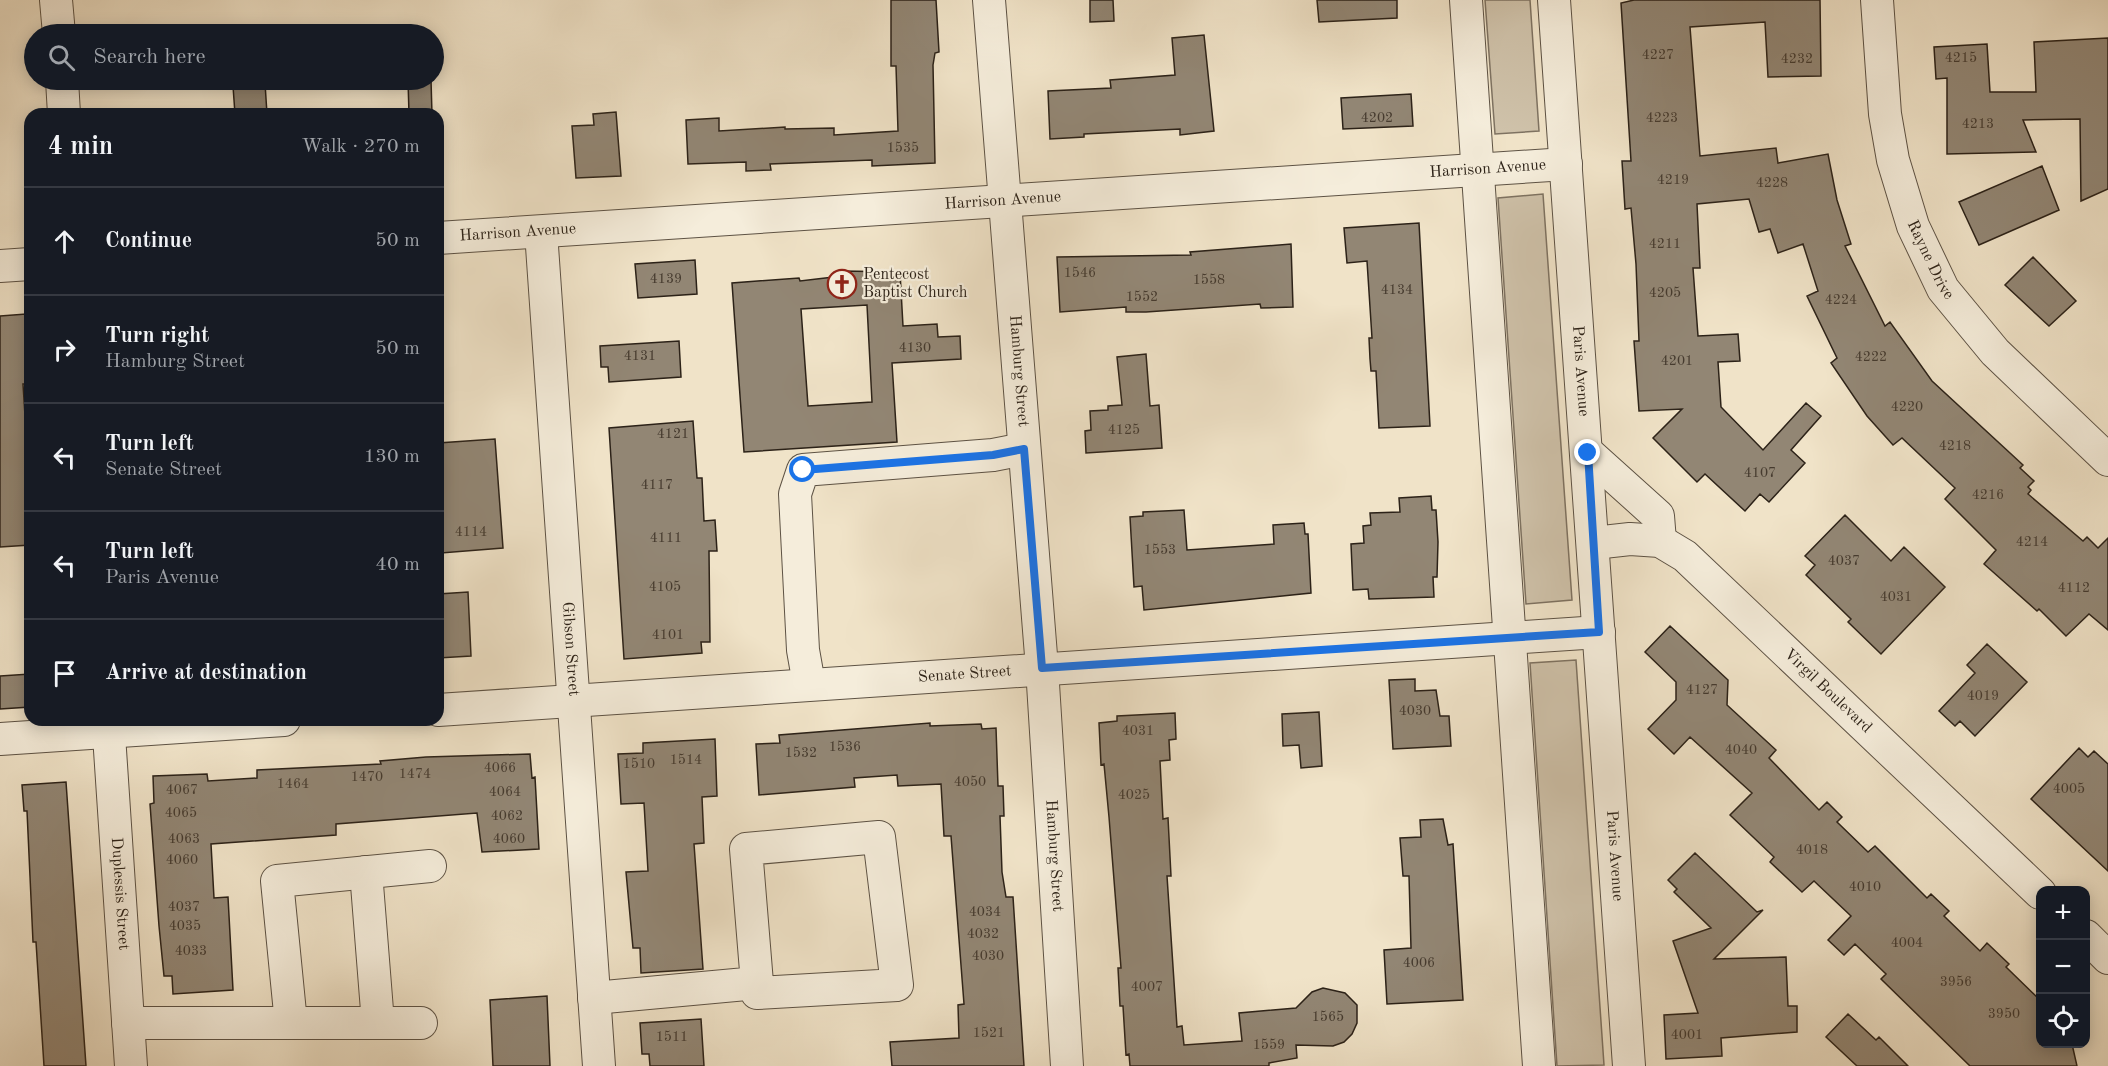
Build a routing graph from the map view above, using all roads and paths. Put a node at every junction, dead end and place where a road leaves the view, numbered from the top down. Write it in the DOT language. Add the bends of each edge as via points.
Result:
graph roads {
  1 [pos="56,0"];
  2 [pos="989,0"];
  3 [pos="1466,0"];
  4 [pos="1554,0"];
  5 [pos="1877,0"];
  6 [pos="57,24"];
  7 [pos="63,90"];
  8 [pos="64,108"];
  9 [pos="1566,164"];
  10 [pos="1478,171"];
  11 [pos="1005,200"];
  12 [pos="541,232"];
  13 [pos="444,238"];
  14 [pos="24,264"];
  15 [pos="0,266"];
  16 [pos="1024,449"];
  17 [pos="1588,453"];
  18 [pos="2108,460"];
  19 [pos="1660,541"];
  20 [pos="1594,543"];
  21 [pos="1599,632"];
  22 [pos="1509,639"];
  23 [pos="1042,668"];
  24 [pos="809,684"];
  25 [pos="575,700"];
  26 [pos="444,710"];
  27 [pos="108,726"];
  28 [pos="0,739"];
  29 [pos="430,866"];
  30 [pos="366,872"];
  31 [pos="2036,890"];
  32 [pos="2089,940"];
  33 [pos="2108,958"];
  34 [pos="757,983"];
  35 [pos="594,998"];
  36 [pos="128,1023"];
  37 [pos="291,1023"];
  38 [pos="378,1023"];
  39 [pos="421,1023"];
  40 [pos="131,1066"];
  41 [pos="599,1066"];
  42 [pos="1067,1066"];
  43 [pos="1539,1066"];
  44 [pos="1629,1066"];
  1 -- 6 [label="street"];
  2 -- 11 [label="street, Hamburg Street"];
  3 -- 10 [label="street"];
  4 -- 9 [label="street, Paris Avenue"];
  5 -- 18 [label="street, Rayne Drive" via="1885,114 1893,160 1913,226 1943,290 1995,352"];
  7 -- 8 [label="street"];
  9 -- 10 [label="street, Harrison Avenue"];
  9 -- 17 [label="street, Paris Avenue"];
  10 -- 11 [label="street, Harrison Avenue"];
  10 -- 22 [label="street"];
  11 -- 12 [label="street, Harrison Avenue"];
  11 -- 16 [label="street, Hamburg Street"];
  12 -- 13 [label="street, Harrison Avenue"];
  12 -- 25 [label="street, Gibson Street"];
  14 -- 15 [label="street"];
  16 -- 23 [label="street, Hamburg Street"];
  16 -- 24 [label="street" via="993,455 803,470 795,494 803,650"];
  17 -- 19 [label="street" via="1658,516"];
  17 -- 20 [label="street, Paris Avenue"];
  19 -- 20 [label="street, Virgil Boulevard"];
  19 -- 31 [label="street, Virgil Boulevard" via="1685,556"];
  20 -- 21 [label="street, Paris Avenue"];
  21 -- 22 [label="street, Senate Street"];
  21 -- 44 [label="street, Paris Avenue"];
  22 -- 23 [label="street, Senate Street"];
  22 -- 43 [label="street"];
  23 -- 24 [label="street, Senate Street"];
  23 -- 42 [label="street, Hamburg Street"];
  24 -- 25 [label="street, Senate Street"];
  25 -- 26 [label="street, Senate Street"];
  25 -- 35 [label="street, Gibson Street"];
  27 -- 28 [label="street"];
  27 -- 36 [label="street, Duplessis Street"];
  29 -- 30 [label="street"];
  30 -- 37 [label="street" via="277,881"];
  30 -- 38 [label="street"];
  32 -- 33 [label="street"];
  34 -- 34 [label="street" via="746,849 879,837 897,985 757,993"];
  34 -- 35 [label="street"];
  35 -- 41 [label="street, Gibson Street"];
  36 -- 37 [label="street"];
  36 -- 40 [label="street, Duplessis Street"];
  37 -- 38 [label="street"];
  38 -- 39 [label="street"];
}
